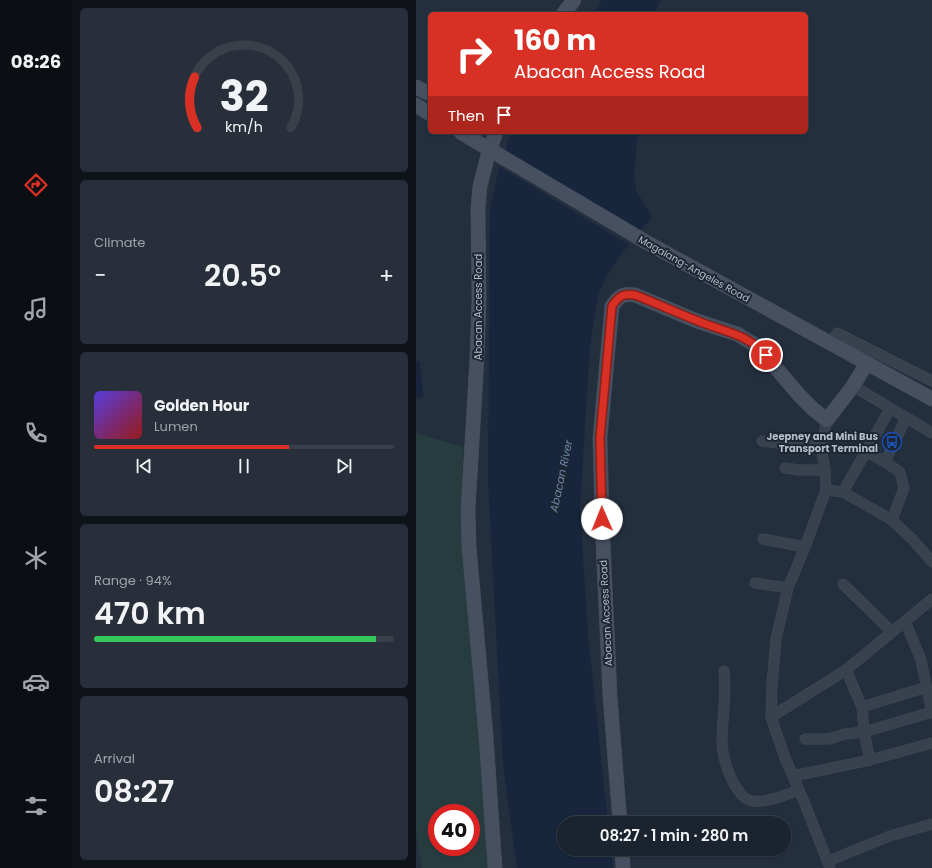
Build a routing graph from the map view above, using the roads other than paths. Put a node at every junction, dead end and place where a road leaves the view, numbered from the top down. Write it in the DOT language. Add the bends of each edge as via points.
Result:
graph roads {
  1 [pos="574,0"];
  2 [pos="565,12"];
  3 [pos="416,87"];
  4 [pos="428,93"];
  5 [pos="416,106"];
  6 [pos="428,113"];
  7 [pos="463,134"];
  8 [pos="495,134"];
  9 [pos="831,344"];
  10 [pos="867,363"];
  11 [pos="932,381"];
  12 [pos="853,386"];
  13 [pos="932,399"];
  14 [pos="890,408"];
  15 [pos="906,418"];
  16 [pos="827,420"];
  17 [pos="932,433"];
  18 [pos="762,441"];
  19 [pos="821,446"];
  20 [pos="867,452"];
  21 [pos="885,462"];
  22 [pos="786,468"];
  23 [pos="825,470"];
  24 [pos="826,490"];
  25 [pos="843,492"];
  26 [pos="892,520"];
  27 [pos="763,539"];
  28 [pos="805,547"];
  29 [pos="932,562"];
  30 [pos="755,583"];
  31 [pos="843,584"];
  32 [pos="788,588"];
  33 [pos="932,599"];
  34 [pos="906,621"];
  35 [pos="892,632"];
  36 [pos="846,670"];
  37 [pos="724,671"];
  38 [pos="927,687"];
  39 [pos="862,707"];
  40 [pos="932,712"];
  41 [pos="771,717"];
  42 [pos="864,732"];
  43 [pos="805,739"];
  44 [pos="932,743"];
  45 [pos="870,760"];
  46 [pos="793,776"];
  47 [pos="799,790"];
  48 [pos="619,816"];
  49 [pos="932,824"];
  50 [pos="622,856"];
  51 [pos="829,864"];
  52 [pos="495,868"];
  53 [pos="623,868"];
  1 -- 2 [label="street"];
  3 -- 4 [label="street"];
  5 -- 6 [label="street"];
  7 -- 9 [label="street, Magalang-Angeles Road, bridge" via="646,242"];
  8 -- 52 [label="street, Abacan Access Road" via="480,186 478,208 479,300 468,510"];
  9 -- 10 [label="street, Magalang-Angeles Road"];
  9 -- 11 [label="street" via="837,333"];
  10 -- 12 [label="street"];
  10 -- 13 [label="street, Magalang-Angeles Road"];
  12 -- 14 [label="street"];
  12 -- 16 [label="street"];
  14 -- 15 [label="street"];
  14 -- 20 [label="street"];
  15 -- 17 [label="street"];
  15 -- 21 [label="street"];
  16 -- 19 [label="street"];
  16 -- 48 [label="street, Abacan Access Road" via="800,396 757,346 737,334 697,321 635,295 629,294 618,298 612,306 600,438 610,696"];
  18 -- 19 [label="street"];
  19 -- 23 [label="street"];
  20 -- 21 [label="street"];
  20 -- 25 [label="street"];
  21 -- 26 [label="street" via="900,472 904,488"];
  22 -- 23 [label="street"];
  23 -- 24 [label="street"];
  24 -- 25 [label="street"];
  24 -- 28 [label="street"];
  25 -- 26 [label="street"];
  26 -- 29 [label="street"];
  27 -- 28 [label="street"];
  28 -- 32 [label="street"];
  30 -- 32 [label="street"];
  31 -- 35 [label="street"];
  32 -- 41 [label="street" via="776,639"];
  33 -- 34 [label="street"];
  34 -- 35 [label="street"];
  34 -- 38 [label="street" via="921,660"];
  35 -- 36 [label="street"];
  36 -- 39 [label="street"];
  36 -- 41 [label="street"];
  37 -- 47 [label="street" via="722,742 732,782 745,799 752,801 780,797"];
  38 -- 39 [label="street"];
  38 -- 40 [label="street"];
  39 -- 42 [label="street"];
  40 -- 42 [label="street"];
  41 -- 46 [label="street"];
  42 -- 43 [label="street" via="829,739"];
  42 -- 45 [label="street"];
  44 -- 45 [label="street"];
  45 -- 46 [label="street"];
  46 -- 47 [label="street"];
  47 -- 51 [label="street"];
  49 -- 51 [label="street" via="890,836"];
  50 -- 53 [label="street"];
}
